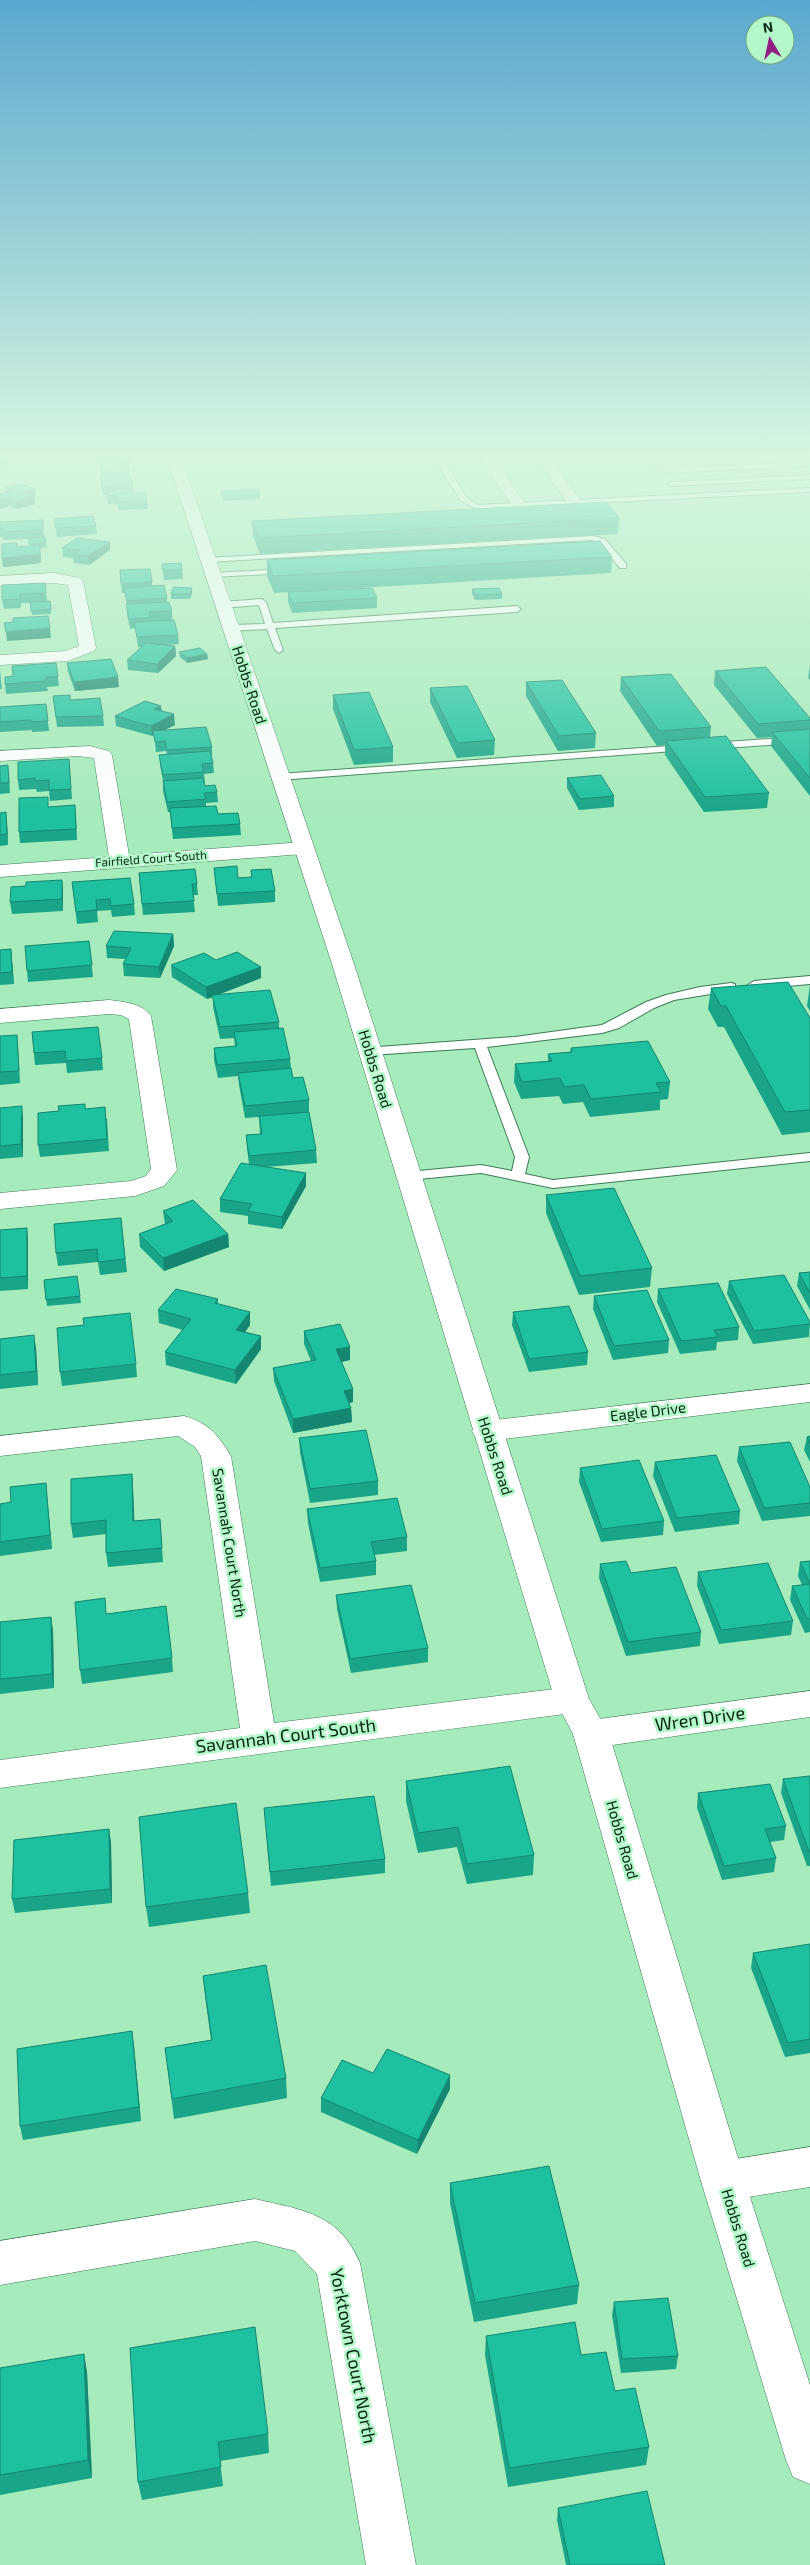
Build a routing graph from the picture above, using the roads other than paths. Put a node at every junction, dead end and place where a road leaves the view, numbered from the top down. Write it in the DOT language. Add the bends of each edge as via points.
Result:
graph roads {
  1 [pos="212,574"];
  2 [pos="0,581"];
  3 [pos="518,609"];
  4 [pos="226,616"];
  5 [pos="270,626"];
  6 [pos="279,650"];
  7 [pos="0,660"];
  8 [pos="810,739"];
  9 [pos="0,756"];
  10 [pos="279,777"];
  11 [pos="303,848"];
  12 [pos="120,862"];
  13 [pos="0,871"];
  14 [pos="810,980"];
  15 [pos="0,1016"];
  16 [pos="479,1042"];
  17 [pos="370,1051"];
  18 [pos="810,1157"];
  19 [pos="408,1176"];
  20 [pos="517,1178"];
  21 [pos="0,1201"];
  22 [pos="810,1393"];
  23 [pos="487,1431"];
  24 [pos="0,1446"];
  25 [pos="572,1700"];
  26 [pos="810,1704"];
  27 [pos="591,1734"];
  28 [pos="259,1738"];
  29 [pos="0,1774"];
  30 [pos="810,2167"];
  31 [pos="723,2181"];
  32 [pos="0,2263"];
  33 [pos="810,2460"];
  34 [pos="388,2548"];
  1 -- 4 [label="street, Hobbs Road"];
  2 -- 7 [label="street" via="54,578 75,581 88,648 68,656"];
  3 -- 5 [label="lane"];
  4 -- 5 [label="lane"];
  4 -- 5 [label="lane" via="262,602"];
  4 -- 10 [label="street, Hobbs Road"];
  5 -- 6 [label="lane"];
  8 -- 10 [label="lane"];
  9 -- 12 [label="street" via="78,750 104,755"];
  10 -- 11 [label="street, Hobbs Road"];
  11 -- 12 [label="street, Fairfield Court South"];
  11 -- 17 [label="street, Hobbs Road"];
  12 -- 13 [label="street, Fairfield Court South"];
  14 -- 16 [label="lane" via="694,990 648,1006 605,1028"];
  15 -- 21 [label="street" via="109,1007 126,1009 140,1016 164,1170 155,1181 135,1188"];
  16 -- 17 [label="lane"];
  16 -- 20 [label="lane" via="522,1157"];
  17 -- 19 [label="street, Hobbs Road"];
  18 -- 20 [label="lane" via="554,1184"];
  19 -- 20 [label="lane" via="481,1169"];
  19 -- 23 [label="street, Hobbs Road"];
  22 -- 23 [label="street, Eagle Drive"];
  23 -- 25 [label="street, Hobbs Road"];
  24 -- 28 [label="street, Savannah Court North" via="184,1426 206,1440 216,1456"];
  25 -- 27 [label="street, Hobbs Road"];
  25 -- 28 [label="street, Savannah Court South"];
  26 -- 27 [label="street, Wren Drive"];
  27 -- 31 [label="street, Hobbs Road"];
  28 -- 29 [label="street, Savannah Court South"];
  30 -- 31 [label="street"];
  31 -- 33 [label="street, Hobbs Road"];
  32 -- 34 [label="street, Yorktown Court North" via="255,2220 308,2233 338,2263"];
}
